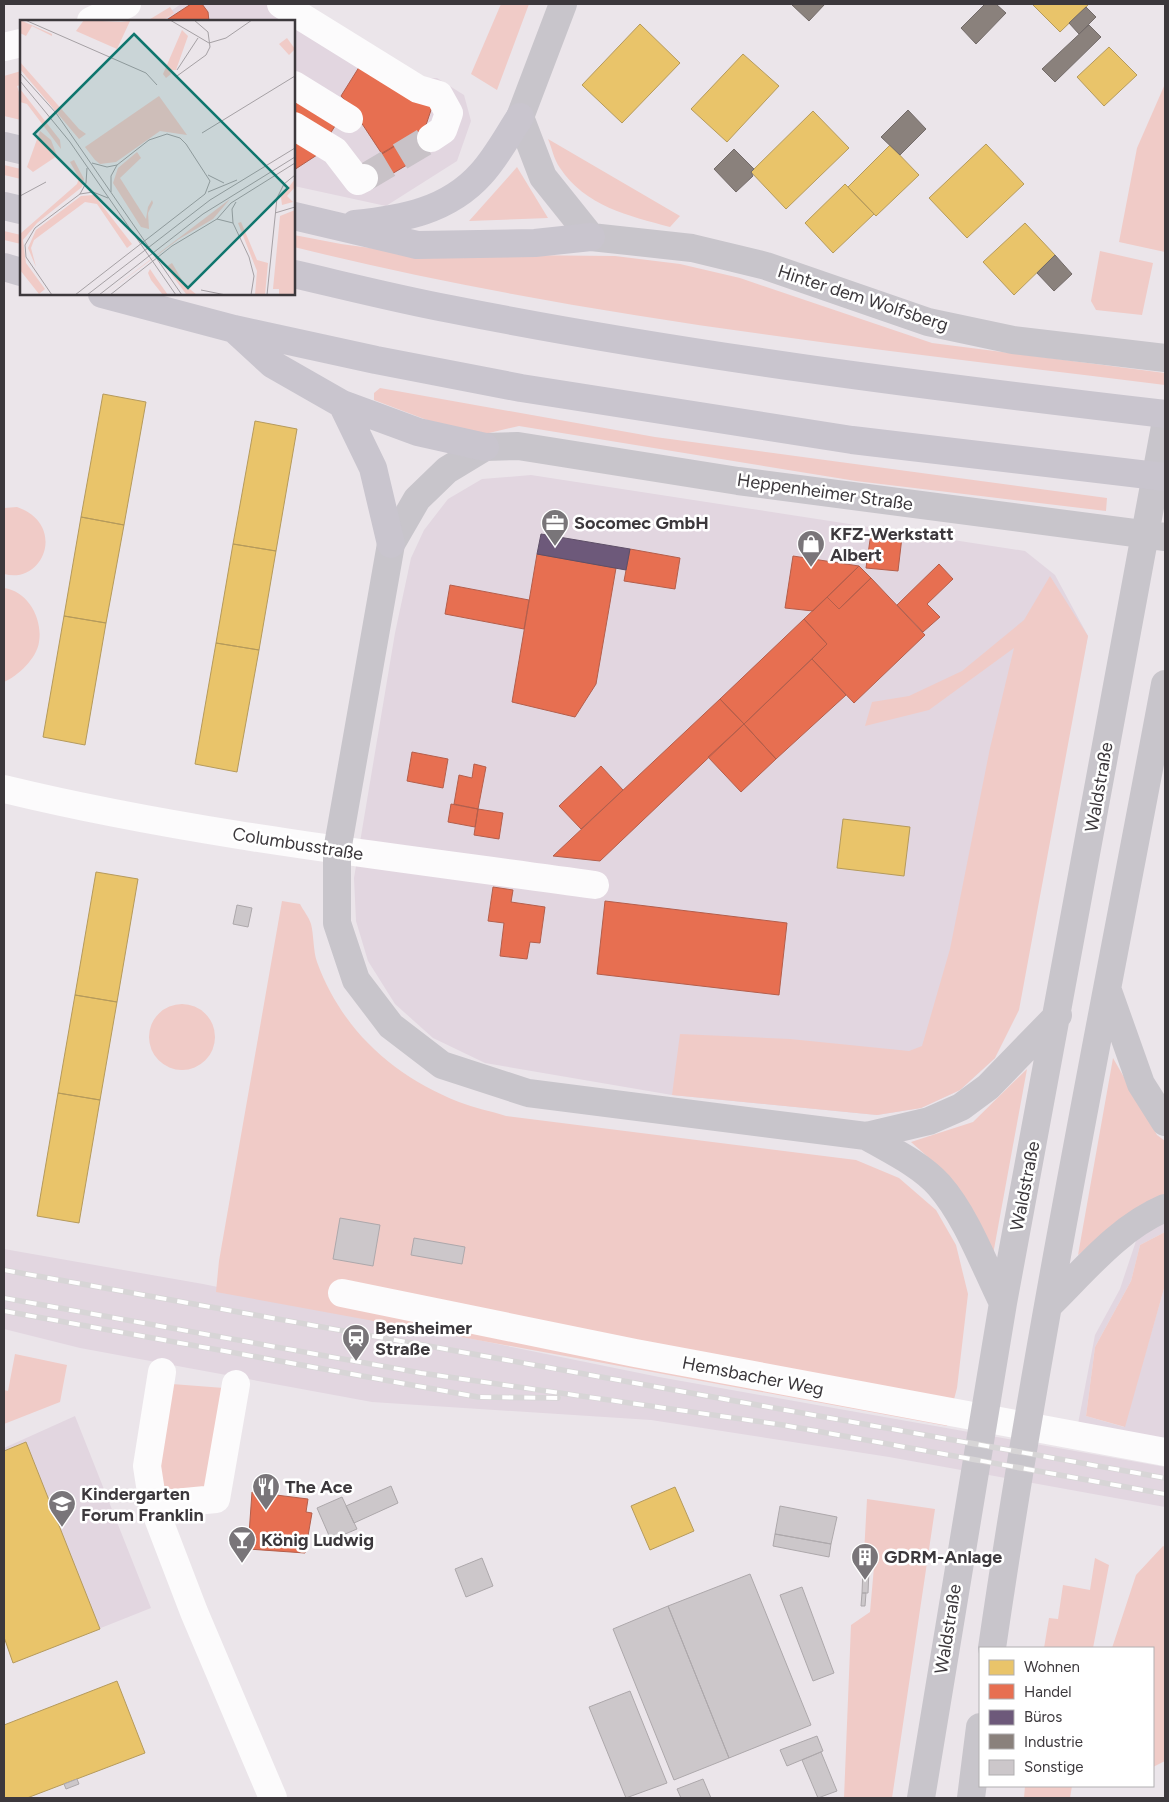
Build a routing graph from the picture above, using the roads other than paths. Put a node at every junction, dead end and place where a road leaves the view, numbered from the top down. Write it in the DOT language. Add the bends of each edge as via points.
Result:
graph roads {
  1 [pos="127,4"];
  2 [pos="281,4"];
  3 [pos="563,4"];
  4 [pos="93,20"];
  5 [pos="20,43"];
  6 [pos="4,47"];
  7 [pos="295,86"];
  8 [pos="520,117"];
  9 [pos="349,119"];
  10 [pos="295,127"];
  11 [pos="431,138"];
  12 [pos="4,146"];
  13 [pos="20,150"];
  14 [pos="364,178"];
  15 [pos="4,206"];
  16 [pos="20,210"];
  17 [pos="295,216"];
  18 [pos="334,226"];
  19 [pos="591,236"];
  20 [pos="4,267"];
  21 [pos="20,272"];
  22 [pos="295,274"];
  23 [pos="106,295"];
  24 [pos="234,329"];
  25 [pos="1165,358"];
  26 [pos="342,404"];
  27 [pos="1165,414"];
  28 [pos="1165,426"];
  29 [pos="485,447"];
  30 [pos="1165,477"];
  31 [pos="1165,537"];
  32 [pos="391,544"];
  33 [pos="1165,684"];
  34 [pos="4,789"];
  35 [pos="337,850"];
  36 [pos="595,885"];
  37 [pos="1108,989"];
  38 [pos="1058,1015"];
  39 [pos="1165,1122"];
  40 [pos="866,1136"];
  41 [pos="1165,1208"];
  42 [pos="342,1293"];
  43 [pos="1003,1303"];
  44 [pos="1048,1306"];
  45 [pos="162,1372"];
  46 [pos="236,1384"];
  47 [pos="1165,1452"];
  48 [pos="153,1505"];
  49 [pos="992,1647"];
  50 [pos="979,1735"];
  51 [pos="273,1798"];
  52 [pos="921,1798"];
  53 [pos="971,1798"];
  1 -- 4 [label="street"];
  2 -- 11 [label="street" via="418,89 439,94 449,114 443,130"];
  3 -- 8 [label="main road"];
  5 -- 6 [label="street"];
  7 -- 9 [label="street"];
  8 -- 18 [label="highway" via="481,174 444,204 397,219"];
  8 -- 19 [label="main road" via="543,177"];
  10 -- 14 [label="street" via="335,151 358,181"];
  12 -- 13 [label="highway"];
  15 -- 16 [label="highway"];
  17 -- 18 [label="highway"];
  18 -- 19 [label="highway" via="417,245 535,243"];
  19 -- 25 [label="main road, Hinter dem Wolfsberg" via="692,248 748,261 928,322 1004,338"];
  20 -- 21 [label="highway"];
  22 -- 27 [label="highway" via="449,309 652,346 975,392"];
  23 -- 24 [label="highway"];
  24 -- 26 [label="highway" via="272,364"];
  24 -- 30 [label="highway" via="541,391 852,440"];
  26 -- 29 [label="highway" via="418,432"];
  26 -- 32 [label="highway" via="372,468"];
  28 -- 38 [label="main road, Waldstraße"];
  29 -- 31 [label="main road, Heppenheimer Straße" via="518,446 738,481"];
  29 -- 32 [label="main road" via="447,470 417,499"];
  32 -- 35 [label="main road"];
  33 -- 37 [label="main road"];
  34 -- 35 [label="street, Columbusstraße" via="177,825"];
  35 -- 36 [label="street, Columbusstraße"];
  35 -- 40 [label="main road" via="336,923 356,980 391,1026 442,1066 528,1093"];
  37 -- 39 [label="main road" via="1141,1084"];
  37 -- 44 [label="main road"];
  38 -- 40 [label="main road" via="988,1086 961,1107 929,1122"];
  38 -- 43 [label="main road, Waldstraße"];
  40 -- 43 [label="main road" via="916,1166 938,1184 955,1206"];
  41 -- 44 [label="main road" via="1112,1242"];
  42 -- 47 [label="street, Hemsbacher Weg" via="634,1354"];
  43 -- 52 [label="main road, Waldstraße"];
  44 -- 49 [label="main road"];
  45 -- 48 [label="street" via="147,1466"];
  46 -- 48 [label="street" via="216,1499"];
  48 -- 51 [label="street" via="194,1612"];
  50 -- 53 [label="main road"];
}
